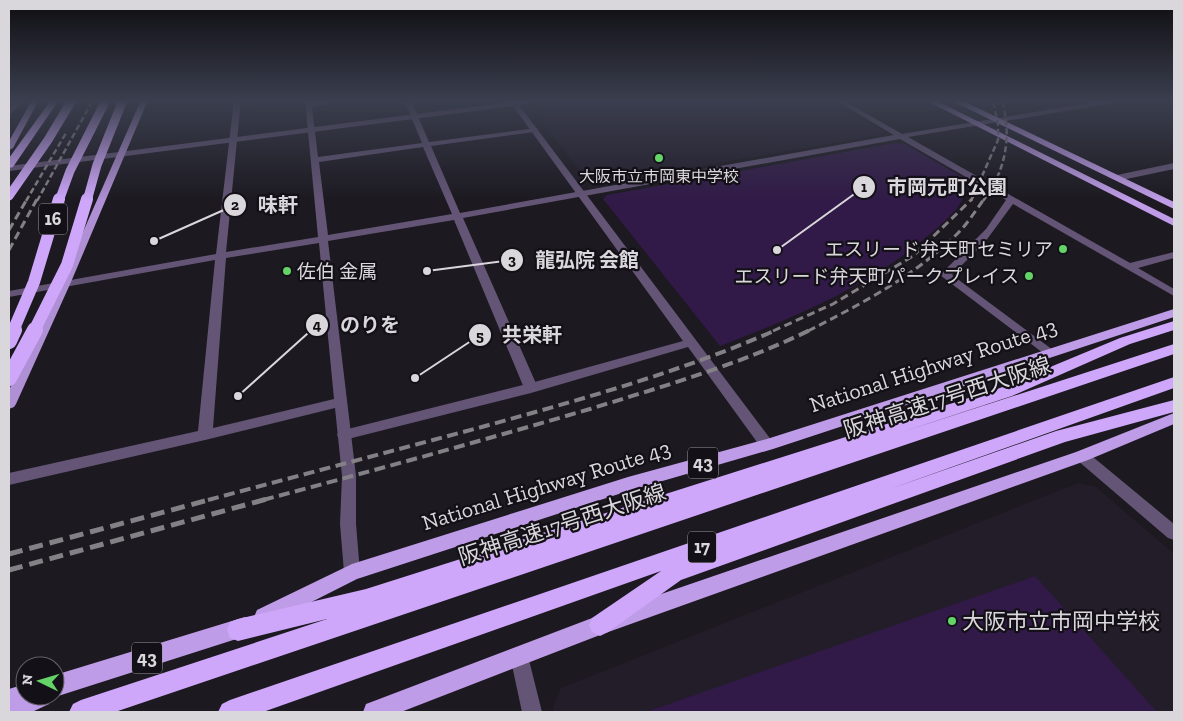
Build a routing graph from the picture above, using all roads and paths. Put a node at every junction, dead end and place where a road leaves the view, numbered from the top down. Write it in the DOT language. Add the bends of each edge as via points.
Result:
graph roads {
  1 [pos="17,134"];
  2 [pos="31,134"];
  3 [pos="50,134"];
  4 [pos="89,134"];
  5 [pos="110,134"];
  6 [pos="130,134"];
  7 [pos="234,134"];
  8 [pos="283,134"];
  9 [pos="311,134"];
  10 [pos="422,134"];
  11 [pos="508,134"];
  12 [pos="537,134"];
  13 [pos="896,134"];
  14 [pos="919,134"];
  15 [pos="995,134"];
  16 [pos="1025,134"];
  17 [pos="902,137"];
  18 [pos="233,140"];
  19 [pos="427,145"];
  20 [pos="9,148"];
  21 [pos="121,155"];
  22 [pos="314,160"];
  23 [pos="9,164"];
  24 [pos="1174,166"];
  25 [pos="9,169"];
  26 [pos="1117,178"];
  27 [pos="583,194"];
  28 [pos="9,196"];
  29 [pos="1011,199"];
  30 [pos="1174,206"];
  31 [pos="457,217"];
  32 [pos="1174,223"];
  33 [pos="323,239"];
  34 [pos="221,255"];
  35 [pos="1174,256"];
  36 [pos="1128,267"];
  37 [pos="66,282"];
  38 [pos="1174,292"];
  39 [pos="9,294"];
  40 [pos="1174,313"];
  41 [pos="1174,325"];
  42 [pos="9,341"];
  43 [pos="690,343"];
  44 [pos="1174,349"];
  45 [pos="1050,353"];
  46 [pos="9,378"];
  47 [pos="1174,382"];
  48 [pos="531,388"];
  49 [pos="340,402"];
  50 [pos="9,404"];
  51 [pos="1174,406"];
  52 [pos="1174,418"];
  53 [pos="205,435"];
  54 [pos="344,435"];
  55 [pos="767,446"];
  56 [pos="1082,456"];
  57 [pos="9,479"];
  58 [pos="1174,533"];
  59 [pos="352,572"];
  60 [pos="600,625"];
  61 [pos="238,630"];
  62 [pos="519,656"];
  63 [pos="65,684"];
  64 [pos="21,706"];
  65 [pos="9,712"];
  66 [pos="81,712"];
  67 [pos="230,712"];
  68 [pos="374,712"];
  69 [pos="532,712"];
  1 -- 20 [label="main road"];
  2 -- 23 [label="highway"];
  3 -- 28 [label="highway, bridge"];
  4 -- 42 [label="highway, 16, bridge" via="60,197 34,282"];
  5 -- 46 [label="highway, bridge" via="67,265"];
  6 -- 21 [label="main road"];
  7 -- 18 [label="street"];
  8 -- 18 [label="street"];
  9 -- 22 [label="street"];
  10 -- 19 [label="street"];
  11 -- 19 [label="street"];
  12 -- 27 [label="street"];
  13 -- 17 [label="street"];
  14 -- 17 [label="street"];
  15 -- 32 [label="highway"];
  16 -- 26 [label="highway"];
  17 -- 27 [label="street"];
  17 -- 29 [label="street"];
  18 -- 21 [label="street"];
  18 -- 34 [label="street"];
  19 -- 22 [label="street"];
  19 -- 31 [label="street"];
  21 -- 25 [label="street"];
  21 -- 37 [label="main road"];
  22 -- 33 [label="street"];
  24 -- 26 [label="street"];
  26 -- 30 [label="highway"];
  27 -- 31 [label="street"];
  27 -- 43 [label="street"];
  29 -- 36 [label="street"];
  29 -- 45 [label="street" via="999,222 945,275"];
  31 -- 33 [label="street"];
  31 -- 48 [label="street"];
  33 -- 34 [label="street"];
  33 -- 49 [label="street"];
  34 -- 37 [label="street"];
  34 -- 53 [label="street"];
  35 -- 36 [label="street"];
  36 -- 38 [label="street"];
  37 -- 39 [label="street"];
  37 -- 50 [label="main road"];
  40 -- 45 [label="highway, National Highway Route 43 / 43"];
  41 -- 61 [label="highway" via="1125,341 1006,392 366,599"];
  43 -- 48 [label="street"];
  43 -- 55 [label="street"];
  44 -- 66 [label="highway, 阪神高速17号西大阪線 / 17"];
  45 -- 55 [label="highway, National Highway Route 43 / 43"];
  47 -- 67 [label="highway, 17"];
  48 -- 54 [label="street"];
  49 -- 53 [label="street"];
  49 -- 54 [label="street"];
  51 -- 60 [label="highway" via="1062,436 674,573"];
  52 -- 56 [label="highway"];
  53 -- 57 [label="street"];
  54 -- 59 [label="street" via="349,476"];
  55 -- 59 [label="highway, National Highway Route 43 / 43" via="628,484"];
  56 -- 58 [label="street"];
  56 -- 60 [label="highway"];
  59 -- 61 [label="highway, National Highway Route 43 / 43"];
  60 -- 62 [label="highway"];
  61 -- 63 [label="highway, National Highway Route 43 / 43"];
  62 -- 68 [label="highway"];
  62 -- 69 [label="street"];
  64 -- 65 [label="highway"];
}
